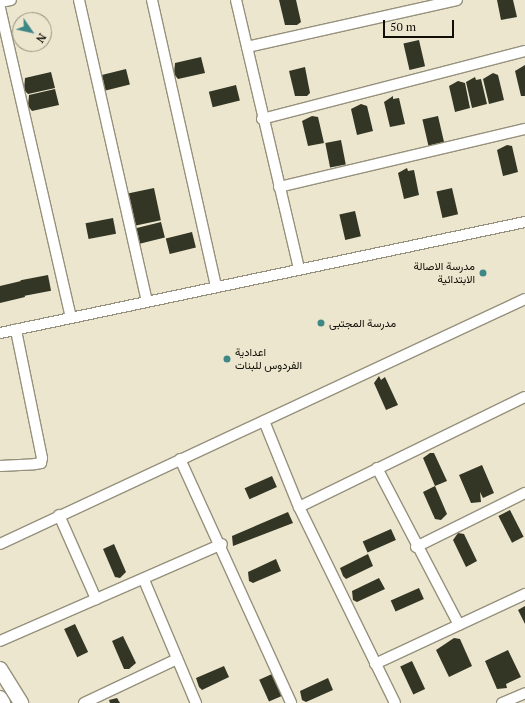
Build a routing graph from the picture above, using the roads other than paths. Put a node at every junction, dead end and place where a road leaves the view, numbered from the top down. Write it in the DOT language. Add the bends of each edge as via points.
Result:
graph roads {
  1 [pos="11,0"];
  2 [pos="79,0"];
  3 [pos="152,0"];
  4 [pos="236,0"];
  5 [pos="457,0"];
  6 [pos="0,2"];
  7 [pos="0,8"];
  8 [pos="247,47"];
  9 [pos="525,51"];
  10 [pos="262,119"];
  11 [pos="525,129"];
  12 [pos="279,187"];
  13 [pos="525,222"];
  14 [pos="299,268"];
  15 [pos="216,286"];
  16 [pos="525,299"];
  17 [pos="147,301"];
  18 [pos="71,318"];
  19 [pos="16,330"];
  20 [pos="0,333"];
  21 [pos="525,397"];
  22 [pos="264,421"];
  23 [pos="180,459"];
  24 [pos="0,466"];
  25 [pos="377,468"];
  26 [pos="525,493"];
  27 [pos="299,507"];
  28 [pos="59,515"];
  29 [pos="0,544"];
  30 [pos="222,544"];
  31 [pos="416,547"];
  32 [pos="144,580"];
  33 [pos="525,594"];
  34 [pos="96,599"];
  35 [pos="459,625"];
  36 [pos="0,641"];
  37 [pos="178,659"];
  38 [pos="375,664"];
  39 [pos="0,669"];
  40 [pos="525,693"];
  41 [pos="0,698"];
  42 [pos="3,703"];
  43 [pos="21,703"];
  44 [pos="84,703"];
  45 [pos="196,703"];
  46 [pos="292,703"];
  47 [pos="395,703"];
  48 [pos="504,703"];
  1 -- 6 [label="street"];
  2 -- 17 [label="street"];
  3 -- 15 [label="street"];
  4 -- 8 [label="street"];
  5 -- 8 [label="street"];
  7 -- 18 [label="street"];
  8 -- 10 [label="street"];
  9 -- 10 [label="street"];
  10 -- 12 [label="street"];
  11 -- 12 [label="street"];
  12 -- 14 [label="street"];
  13 -- 14 [label="street"];
  14 -- 15 [label="street"];
  15 -- 17 [label="street"];
  16 -- 22 [label="street"];
  17 -- 18 [label="street"];
  18 -- 19 [label="street"];
  19 -- 20 [label="street"];
  19 -- 24 [label="street" via="42,458 41,462 35,464"];
  21 -- 25 [label="street"];
  22 -- 23 [label="street"];
  22 -- 27 [label="street"];
  23 -- 28 [label="street"];
  23 -- 30 [label="street"];
  25 -- 27 [label="street"];
  25 -- 31 [label="street"];
  26 -- 31 [label="street"];
  27 -- 38 [label="street"];
  28 -- 29 [label="street"];
  28 -- 34 [label="street"];
  30 -- 32 [label="street"];
  30 -- 46 [label="street"];
  31 -- 35 [label="street"];
  32 -- 34 [label="street"];
  32 -- 37 [label="street"];
  33 -- 35 [label="street"];
  34 -- 36 [label="street"];
  35 -- 38 [label="street"];
  37 -- 44 [label="street"];
  37 -- 45 [label="street"];
  38 -- 47 [label="street"];
  39 -- 43 [label="street"];
  40 -- 48 [label="street"];
  41 -- 42 [label="street"];
}
